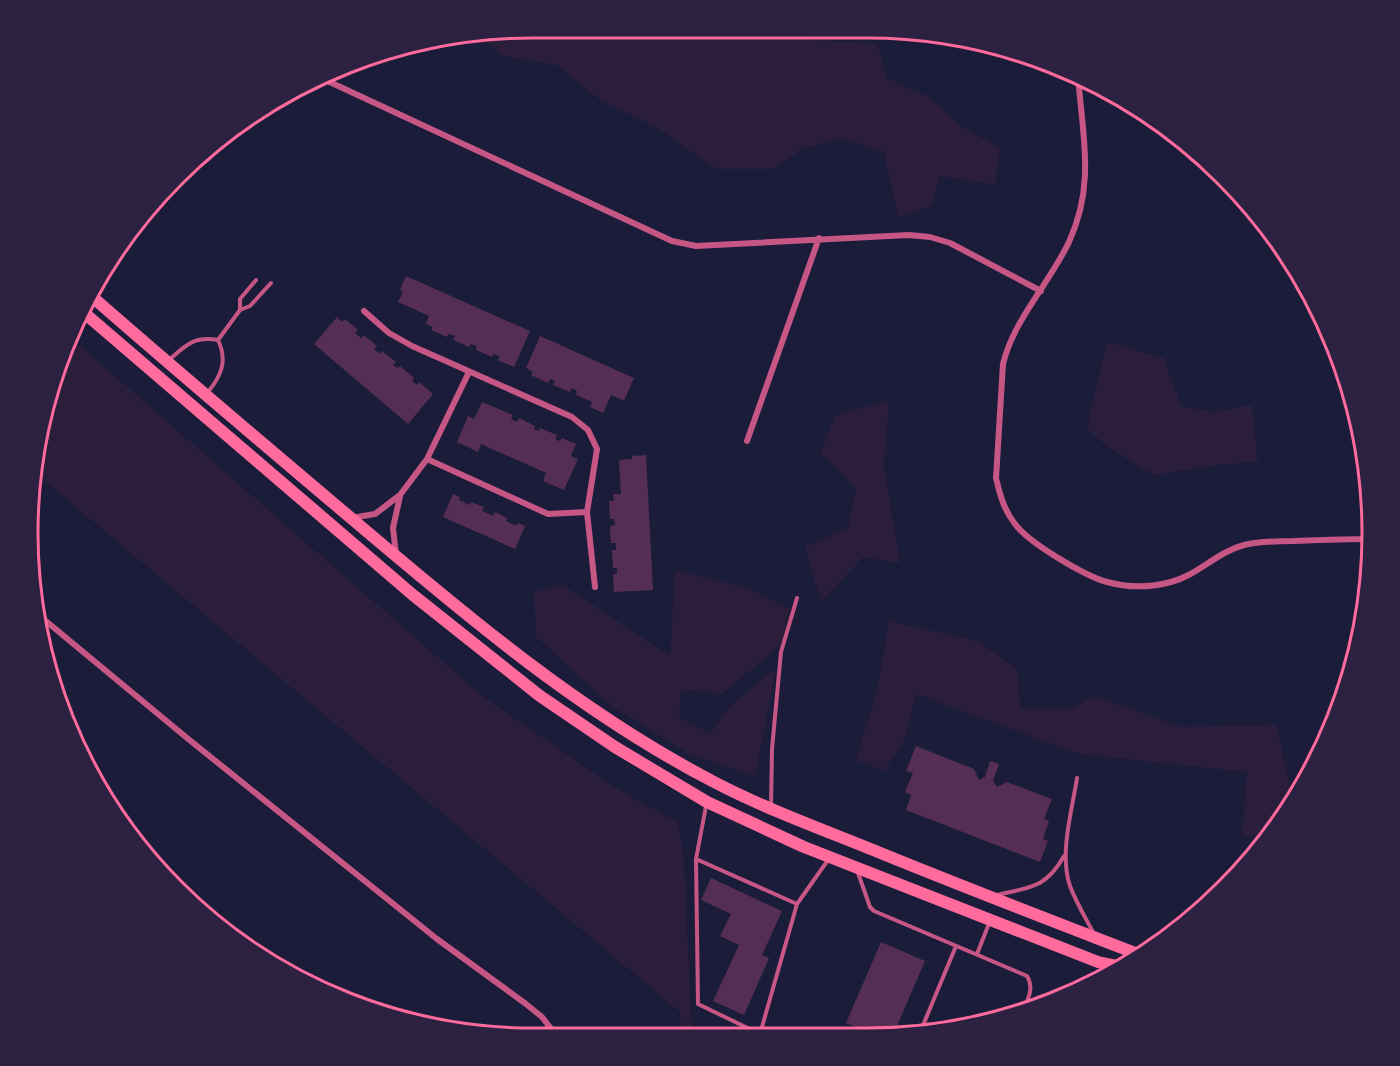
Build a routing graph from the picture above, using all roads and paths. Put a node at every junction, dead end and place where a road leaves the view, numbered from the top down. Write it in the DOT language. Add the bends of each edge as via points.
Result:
graph roads {
  1 [pos="329,82"];
  2 [pos="1079,86"];
  3 [pos="819,238"];
  4 [pos="256,280"];
  5 [pos="271,284"];
  6 [pos="1041,291"];
  7 [pos="96,300"];
  8 [pos="240,310"];
  9 [pos="364,311"];
  10 [pos="88,316"];
  11 [pos="218,340"];
  12 [pos="167,362"];
  13 [pos="469,372"];
  14 [pos="206,395"];
  15 [pos="747,441"];
  16 [pos="427,459"];
  17 [pos="400,495"];
  18 [pos="587,512"];
  19 [pos="351,518"];
  20 [pos="1362,539"];
  21 [pos="396,556"];
  22 [pos="595,587"];
  23 [pos="797,598"];
  24 [pos="46,621"];
  25 [pos="1077,778"];
  26 [pos="707,802"];
  27 [pos="771,808"];
  28 [pos="1065,855"];
  29 [pos="830,857"];
  30 [pos="696,858"];
  31 [pos="856,867"];
  32 [pos="988,897"];
  33 [pos="797,904"];
  34 [pos="991,919"];
  35 [pos="1096,938"];
  36 [pos="956,946"];
  37 [pos="1132,952"];
  38 [pos="977,954"];
  39 [pos="1098,962"];
  40 [pos="1110,965"];
  41 [pos="1104,968"];
  42 [pos="1026,1002"];
  43 [pos="923,1025"];
  44 [pos="551,1028"];
  45 [pos="748,1028"];
  46 [pos="762,1028"];
  1 -- 3 [label="street" via="672,241 696,246"];
  2 -- 6 [label="street" via="1086,161 1080,213"];
  3 -- 6 [label="street" via="930,237 950,243"];
  3 -- 15 [label="street"];
  4 -- 8 [label="lane" via="240,299"];
  5 -- 8 [label="lane" via="250,306"];
  6 -- 20 [label="street" via="1007,347 996,478 1007,512 1030,538 1104,582 1138,587 1191,575 1222,554 1245,545"];
  7 -- 12 [label="highway"];
  8 -- 11 [label="lane"];
  9 -- 13 [label="street" via="397,338"];
  10 -- 26 [label="highway" via="413,595 540,696"];
  11 -- 12 [label="lane" via="197,339"];
  11 -- 14 [label="lane" via="220,377"];
  12 -- 14 [label="highway"];
  13 -- 16 [label="street"];
  13 -- 18 [label="street" via="572,417 588,430 597,449"];
  14 -- 19 [label="highway"];
  16 -- 17 [label="street"];
  16 -- 18 [label="street" via="548,514"];
  17 -- 19 [label="street" via="375,514"];
  17 -- 21 [label="street" via="393,528"];
  18 -- 22 [label="street"];
  19 -- 21 [label="highway"];
  21 -- 27 [label="highway" via="576,699 715,783"];
  23 -- 27 [label="lane" via="781,652"];
  24 -- 44 [label="street" via="437,939 542,1017"];
  25 -- 28 [label="lane"];
  26 -- 29 [label="highway"];
  26 -- 30 [label="lane"];
  27 -- 32 [label="highway"];
  28 -- 32 [label="lane" via="1045,881"];
  28 -- 35 [label="lane" via="1070,886"];
  29 -- 31 [label="highway"];
  29 -- 33 [label="lane"];
  30 -- 33 [label="lane"];
  30 -- 45 [label="lane" via="698,1004"];
  31 -- 34 [label="highway"];
  31 -- 36 [label="lane" via="874,911"];
  32 -- 35 [label="highway"];
  33 -- 46 [label="lane"];
  34 -- 38 [label="lane"];
  34 -- 39 [label="highway"];
  35 -- 37 [label="highway"];
  36 -- 38 [label="lane"];
  36 -- 43 [label="lane"];
  38 -- 42 [label="lane" via="1027,975 1031,991"];
  39 -- 40 [label="highway"];
  39 -- 41 [label="highway"];
}
